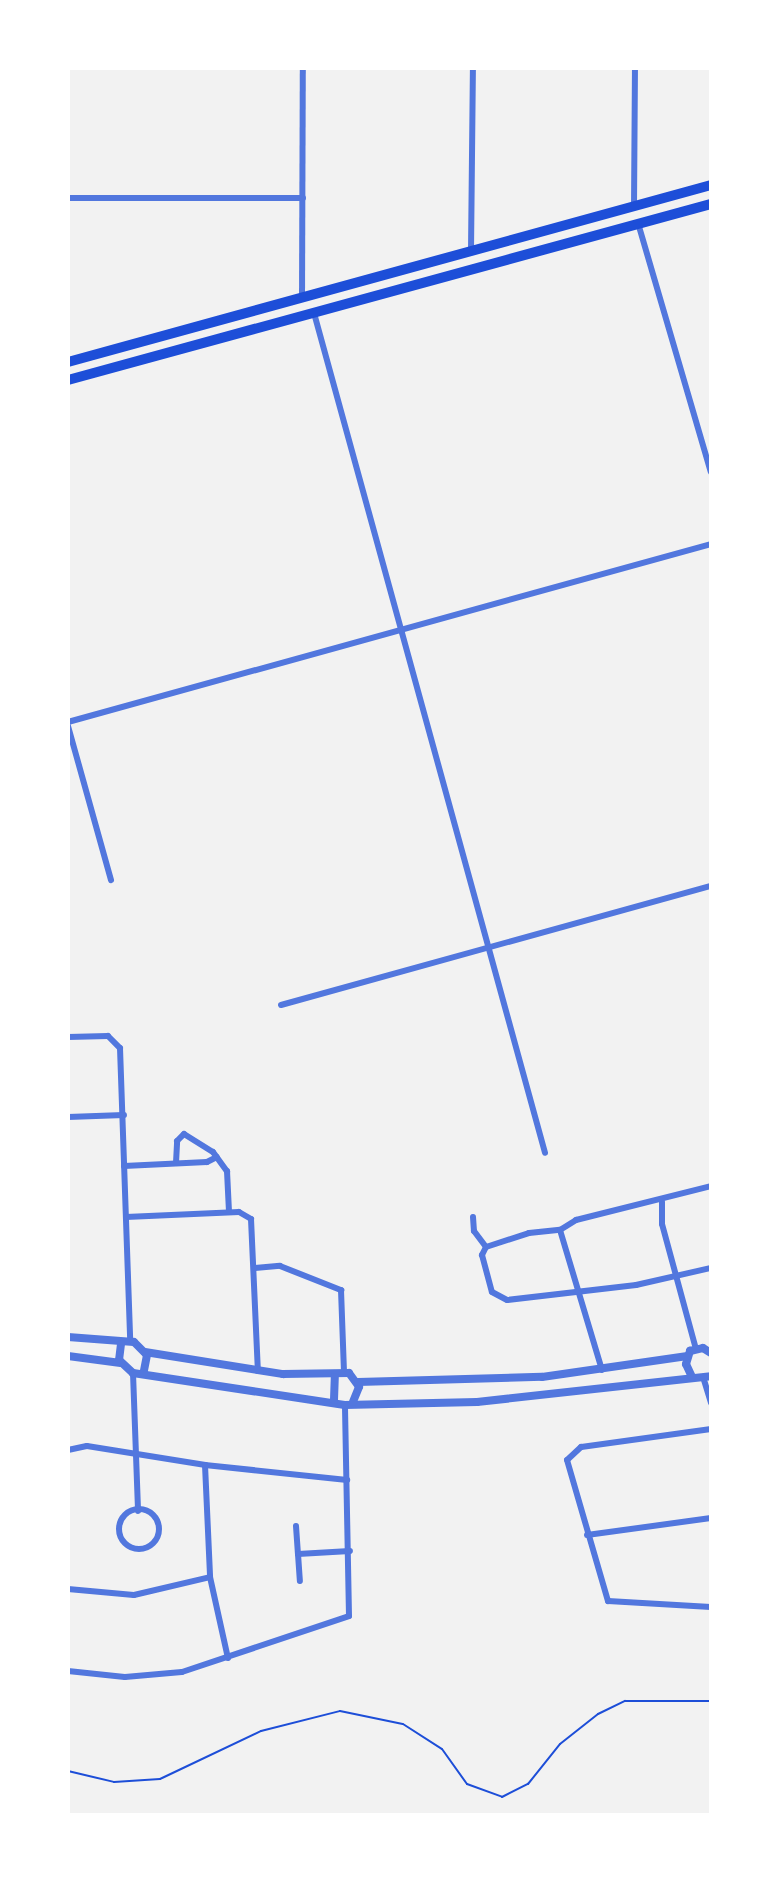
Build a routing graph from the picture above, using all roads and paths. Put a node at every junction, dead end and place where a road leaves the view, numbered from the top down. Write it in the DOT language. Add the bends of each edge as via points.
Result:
graph roads {
  1 [pos="303,68"];
  2 [pos="473,68"];
  3 [pos="635,68"];
  4 [pos="711,185"];
  5 [pos="68,198"];
  6 [pos="303,198"];
  7 [pos="711,204"];
  8 [pos="634,207"];
  9 [pos="638,223"];
  10 [pos="471,251"];
  11 [pos="302,298"];
  12 [pos="314,313"];
  13 [pos="68,362"];
  14 [pos="68,380"];
  15 [pos="711,472"];
  16 [pos="711,544"];
  17 [pos="399,630"];
  18 [pos="68,724"];
  19 [pos="111,880"];
  20 [pos="711,886"];
  21 [pos="487,949"];
  22 [pos="281,1005"];
  23 [pos="68,1029"];
  24 [pos="69,1037"];
  25 [pos="124,1115"];
  26 [pos="68,1117"];
  27 [pos="545,1153"];
  28 [pos="217,1157"];
  29 [pos="176,1163"];
  30 [pos="124,1166"];
  31 [pos="711,1186"];
  32 [pos="662,1202"];
  33 [pos="229,1212"];
  34 [pos="126,1217"];
  35 [pos="473,1217"];
  36 [pos="559,1230"];
  37 [pos="486,1247"];
  38 [pos="255,1268"];
  39 [pos="711,1268"];
  40 [pos="677,1276"];
  41 [pos="580,1294"];
  42 [pos="68,1337"];
  43 [pos="126,1342"];
  44 [pos="696,1349"];
  45 [pos="145,1352"];
  46 [pos="711,1352"];
  47 [pos="68,1356"];
  48 [pos="687,1356"];
  49 [pos="121,1363"];
  50 [pos="602,1370"];
  51 [pos="144,1371"];
  52 [pos="258,1371"];
  53 [pos="133,1373"];
  54 [pos="340,1375"];
  55 [pos="692,1377"];
  56 [pos="707,1378"];
  57 [pos="358,1382"];
  58 [pos="334,1400"];
  59 [pos="349,1403"];
  60 [pos="711,1403"];
  61 [pos="711,1429"];
  62 [pos="69,1449"];
  63 [pos="135,1451"];
  64 [pos="205,1465"];
  65 [pos="347,1480"];
  66 [pos="138,1511"];
  67 [pos="711,1518"];
  68 [pos="296,1526"];
  69 [pos="587,1535"];
  70 [pos="350,1551"];
  71 [pos="298,1554"];
  72 [pos="210,1577"];
  73 [pos="300,1581"];
  74 [pos="68,1589"];
  75 [pos="711,1607"];
  76 [pos="228,1658"];
  77 [pos="68,1671"];
  78 [pos="711,1701"];
  79 [pos="68,1771"];
  1 -- 6 [label="street"];
  2 -- 10 [label="street"];
  3 -- 8 [label="street"];
  4 -- 8 [label="highway"];
  5 -- 6 [label="street"];
  6 -- 11 [label="street"];
  7 -- 9 [label="highway"];
  8 -- 10 [label="highway"];
  9 -- 12 [label="highway"];
  9 -- 15 [label="street"];
  10 -- 11 [label="highway"];
  11 -- 13 [label="highway"];
  12 -- 14 [label="highway"];
  12 -- 17 [label="street"];
  16 -- 17 [label="street"];
  17 -- 18 [label="street"];
  17 -- 21 [label="street"];
  18 -- 19 [label="street"];
  20 -- 21 [label="street"];
  21 -- 22 [label="street"];
  21 -- 27 [label="street"];
  23 -- 24 [label="street"];
  24 -- 25 [label="street" via="116,1040"];
  25 -- 26 [label="street"];
  25 -- 30 [label="street"];
  28 -- 29 [label="street"];
  28 -- 29 [label="street" via="184,1134 177,1141"];
  28 -- 33 [label="street" via="227,1171"];
  29 -- 30 [label="street"];
  30 -- 34 [label="street"];
  31 -- 32 [label="street"];
  32 -- 36 [label="street" via="646,1201 585,1217"];
  32 -- 40 [label="street" via="662,1224"];
  33 -- 34 [label="street"];
  33 -- 38 [label="street" via="251,1219"];
  34 -- 43 [label="street"];
  35 -- 37 [label="street" via="474,1231"];
  36 -- 37 [label="street"];
  36 -- 41 [label="street"];
  37 -- 41 [label="street" via="483,1259 498,1298"];
  38 -- 52 [label="street"];
  38 -- 54 [label="street" via="285,1267 341,1290"];
  39 -- 40 [label="street"];
  40 -- 41 [label="street"];
  40 -- 44 [label="street"];
  41 -- 50 [label="street"];
  42 -- 43 [label="street"];
  43 -- 45 [label="street"];
  43 -- 49 [label="street"];
  44 -- 46 [label="street"];
  44 -- 48 [label="street"];
  45 -- 51 [label="street"];
  45 -- 52 [label="street"];
  47 -- 49 [label="street"];
  48 -- 50 [label="street"];
  48 -- 55 [label="street"];
  49 -- 53 [label="street"];
  50 -- 57 [label="street" via="513,1379"];
  51 -- 53 [label="street"];
  51 -- 58 [label="street"];
  52 -- 54 [label="street"];
  53 -- 63 [label="street"];
  54 -- 57 [label="street"];
  54 -- 58 [label="street"];
  55 -- 56 [label="street"];
  55 -- 59 [label="street" via="477,1402"];
  56 -- 60 [label="street"];
  57 -- 59 [label="street"];
  58 -- 59 [label="street"];
  59 -- 65 [label="street"];
  61 -- 69 [label="street" via="574,1450 568,1467"];
  62 -- 63 [label="street"];
  63 -- 64 [label="street"];
  63 -- 66 [label="street"];
  64 -- 65 [label="street"];
  64 -- 72 [label="street"];
  65 -- 70 [label="street"];
  66 -- 66 [label="street" via="156,1517 158,1537 151,1546 121,1542 121,1517"];
  67 -- 69 [label="street"];
  68 -- 71 [label="street"];
  69 -- 75 [label="street" via="608,1601"];
  70 -- 71 [label="street"];
  70 -- 76 [label="street" via="349,1616"];
  71 -- 73 [label="street"];
  72 -- 74 [label="street" via="134,1595"];
  72 -- 76 [label="street"];
  76 -- 77 [label="street" via="146,1677"];
  78 -- 79 [label="path" via="625,1701 585,1723 528,1784 502,1797 467,1784 442,1749 403,1724 340,1711 283,1723 160,1779 114,1782"];
}
